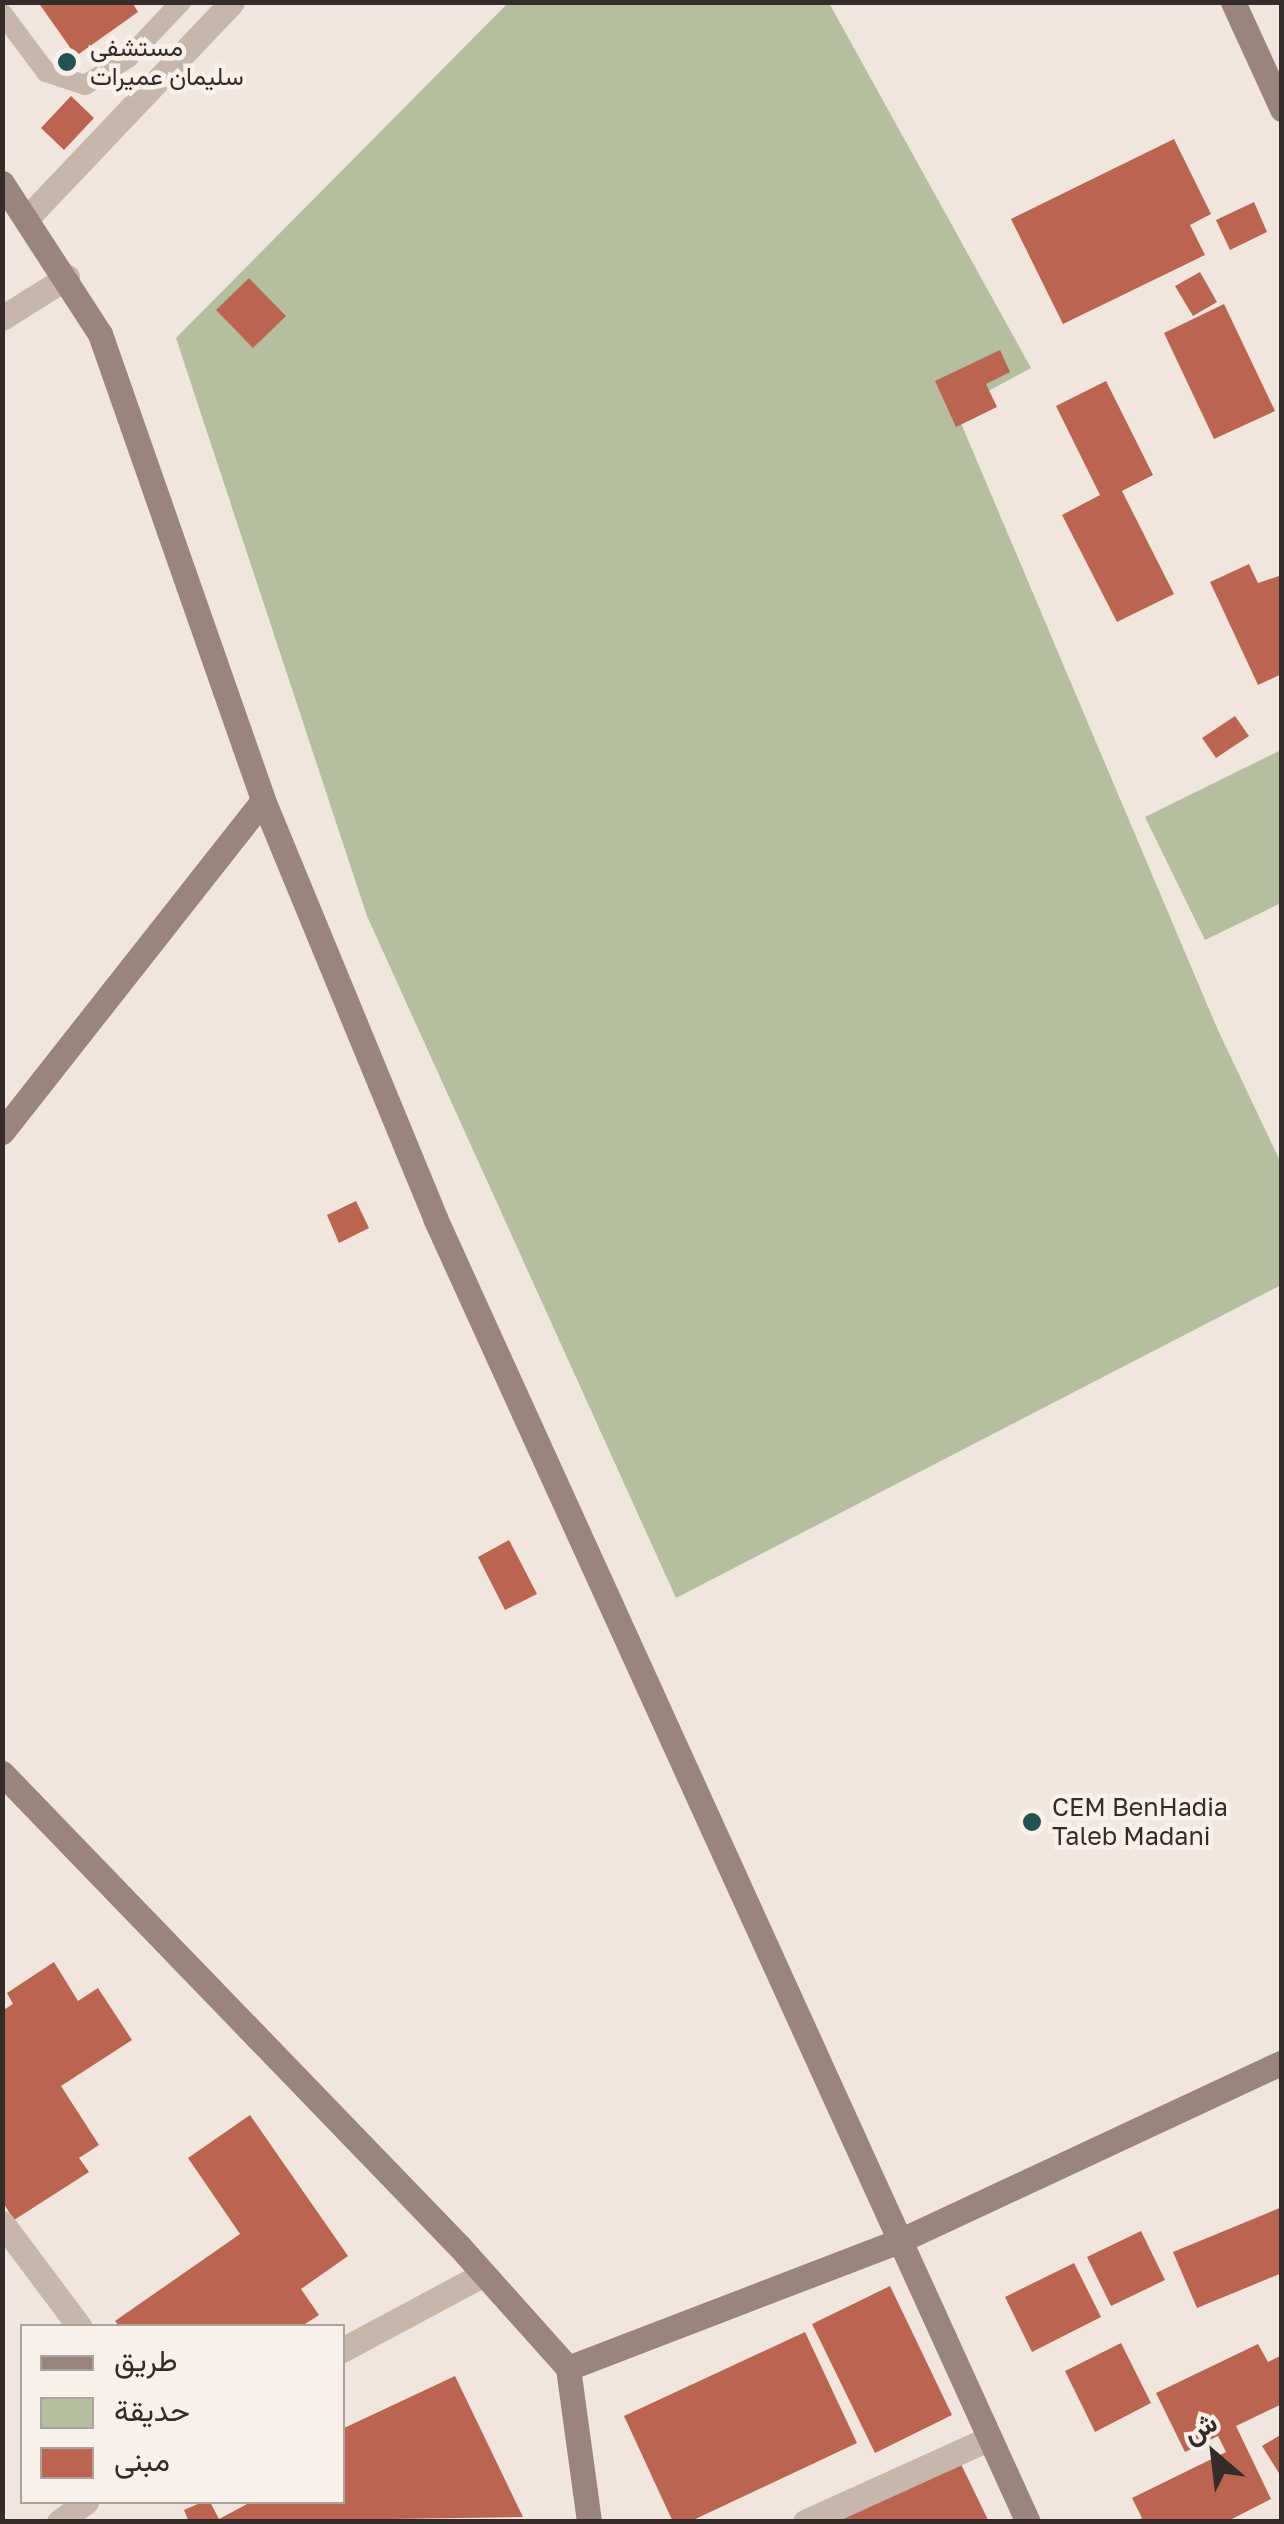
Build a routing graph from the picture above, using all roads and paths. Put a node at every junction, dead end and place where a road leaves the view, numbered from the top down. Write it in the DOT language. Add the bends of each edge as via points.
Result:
graph roads {
  1 [pos="181,2"];
  2 [pos="232,2"];
  3 [pos="1233,2"];
  4 [pos="2,13"];
  5 [pos="1275,80"];
  6 [pos="1282,108"];
  7 [pos="2,183"];
  8 [pos="28,217"];
  9 [pos="66,277"];
  10 [pos="2,318"];
  11 [pos="263,800"];
  12 [pos="2,1132"];
  13 [pos="2,1772"];
  14 [pos="1282,2062"];
  15 [pos="2,2223"];
  16 [pos="899,2240"];
  17 [pos="484,2274"];
  18 [pos="78,2324"];
  19 [pos="345,2348"];
  20 [pos="568,2368"];
  21 [pos="990,2438"];
  22 [pos="83,2504"];
  23 [pos="59,2522"];
  24 [pos="589,2522"];
  25 [pos="806,2522"];
  26 [pos="1028,2522"];
  1 -- 4 [label="lane" via="128,58 86,85 46,72"];
  2 -- 8 [label="street"];
  3 -- 5 [label="street"];
  5 -- 6 [label="street"];
  7 -- 8 [label="street"];
  8 -- 9 [label="street"];
  9 -- 10 [label="street"];
  9 -- 11 [label="street" via="127,398"];
  11 -- 12 [label="street"];
  11 -- 16 [label="street" via="436,1218"];
  13 -- 17 [label="street"];
  14 -- 16 [label="street"];
  15 -- 18 [label="street"];
  16 -- 20 [label="street"];
  16 -- 21 [label="street"];
  17 -- 19 [label="street"];
  17 -- 20 [label="street"];
  20 -- 24 [label="street"];
  21 -- 25 [label="street"];
  21 -- 26 [label="street"];
  22 -- 23 [label="street"];
}
